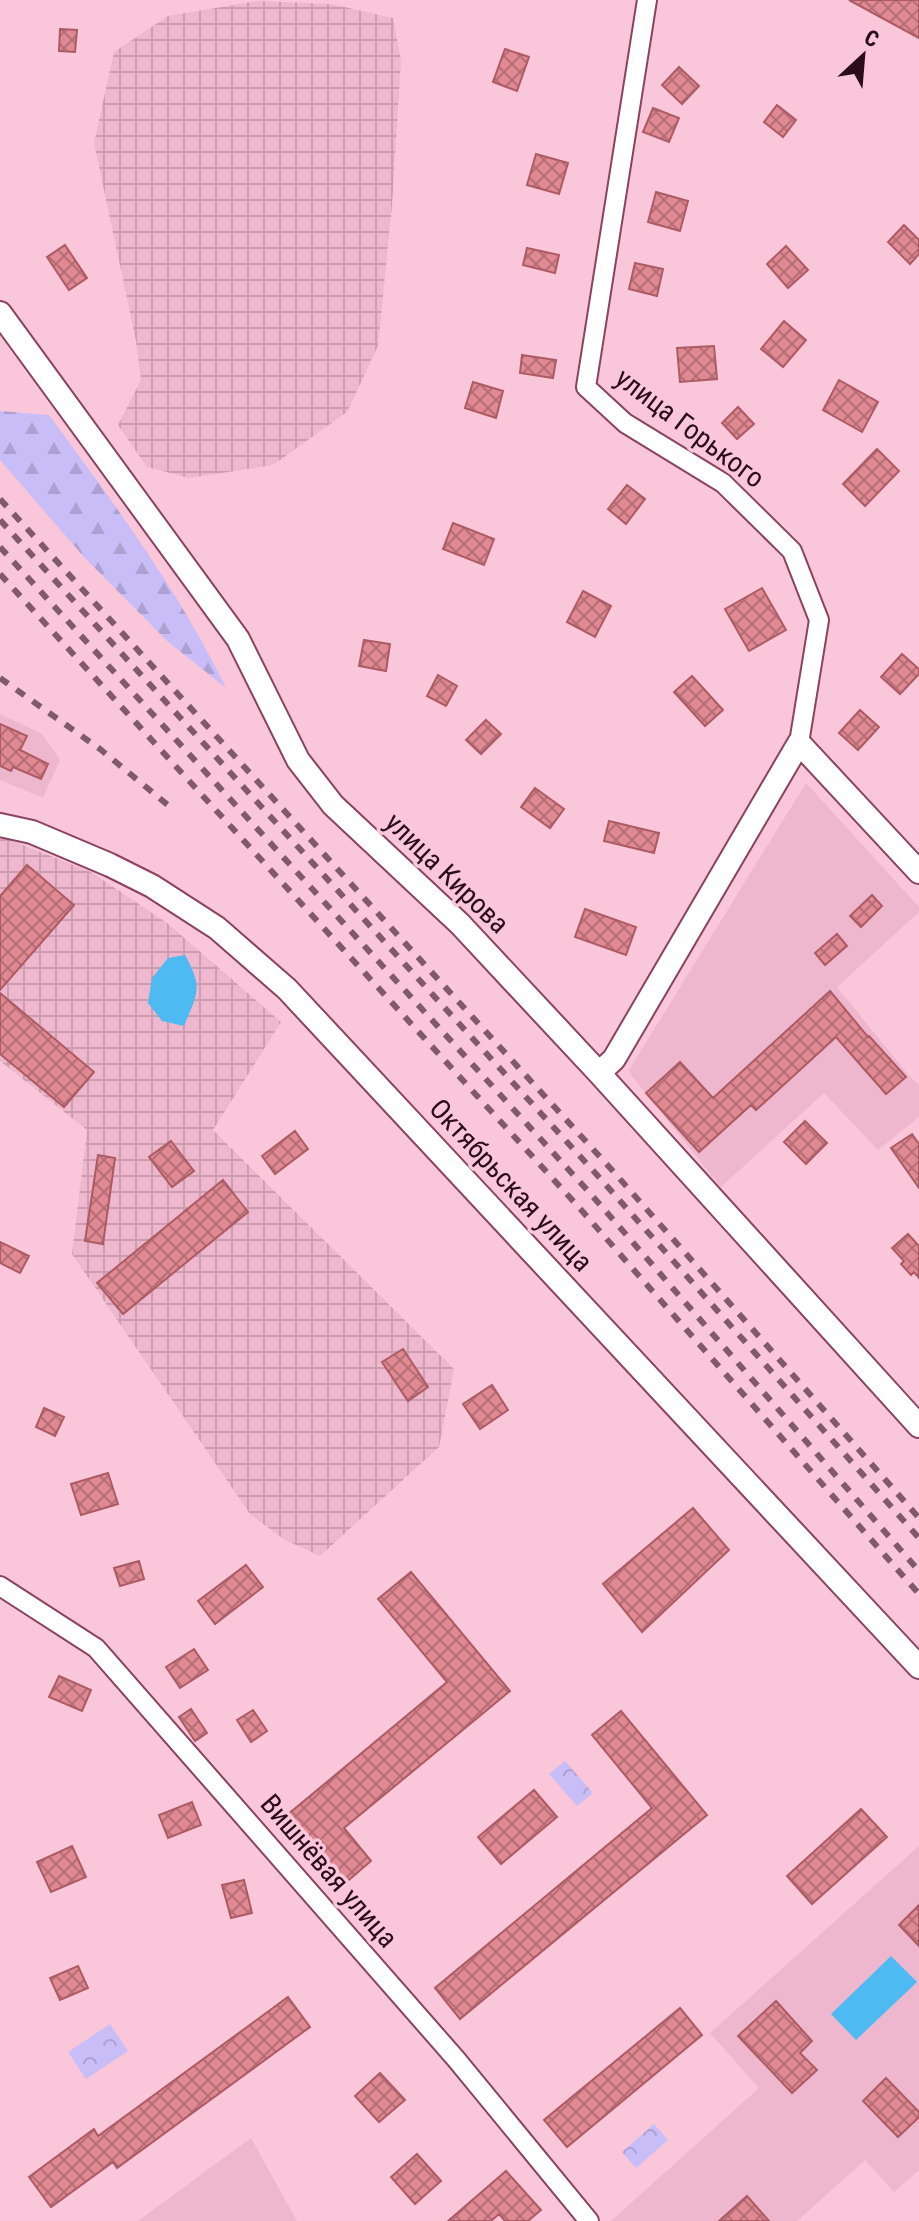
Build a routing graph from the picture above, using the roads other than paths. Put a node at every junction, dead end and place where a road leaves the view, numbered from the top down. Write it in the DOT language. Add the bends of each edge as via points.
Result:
graph roads {
  1 [pos="647,0"];
  2 [pos="0,313"];
  3 [pos="799,743"];
  4 [pos="0,825"];
  5 [pos="919,872"];
  6 [pos="599,1073"];
  7 [pos="919,1426"];
  8 [pos="0,1586"];
  9 [pos="919,1667"];
  10 [pos="589,2221"];
  1 -- 3 [label="street, улица Горького" via="586,387 625,423 723,483 792,551 819,620"];
  2 -- 6 [label="street, улица Кирова" via="238,639 298,760 333,805 460,924"];
  3 -- 5 [label="street"];
  3 -- 6 [label="street, улица Горького" via="624,1043"];
  4 -- 9 [label="street, Октябрьская улица" via="32,832 152,886 217,928 287,989"];
  6 -- 7 [label="street, улица Кирова"];
  8 -- 10 [label="street, Вишнёвая улица" via="96,1648 456,2059"];
}
